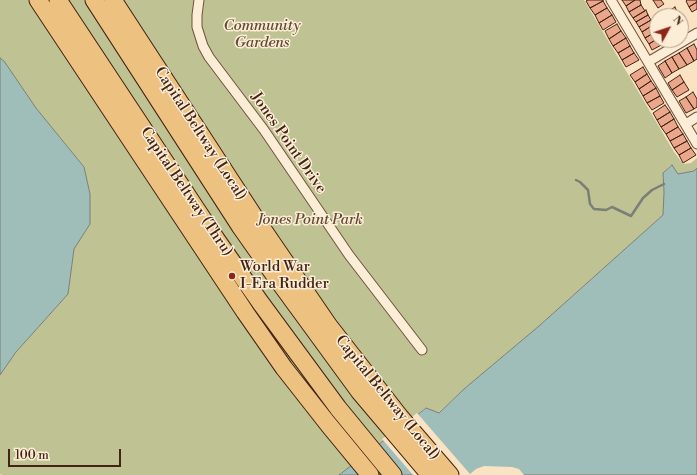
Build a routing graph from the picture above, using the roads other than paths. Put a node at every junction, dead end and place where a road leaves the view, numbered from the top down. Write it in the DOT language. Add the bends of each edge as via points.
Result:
graph roads {
  1 [pos="38,0"];
  2 [pos="58,0"];
  3 [pos="94,0"];
  4 [pos="113,0"];
  5 [pos="199,0"];
  6 [pos="610,0"];
  7 [pos="697,34"];
  8 [pos="648,62"];
  9 [pos="697,117"];
  10 [pos="686,124"];
  11 [pos="697,144"];
  12 [pos="422,350"];
  13 [pos="370,475"];
  14 [pos="393,475"];
  15 [pos="430,475"];
  16 [pos="450,475"];
  1 -- 13 [label="highway" via="284,368"];
  2 -- 14 [label="highway, Capital Beltway (Thru)" via="260,302 338,408"];
  3 -- 15 [label="highway, Capital Beltway (Thru)" via="240,226 278,280 359,391"];
  4 -- 16 [label="highway, Capital Beltway (Local)" via="320,313 381,394"];
  5 -- 12 [label="street, Jones Point Drive" via="198,33 209,57 264,130 349,255"];
  6 -- 8 [label="street"];
  7 -- 8 [label="street"];
  8 -- 10 [label="street"];
  9 -- 10 [label="street"];
  10 -- 11 [label="street"];
}
